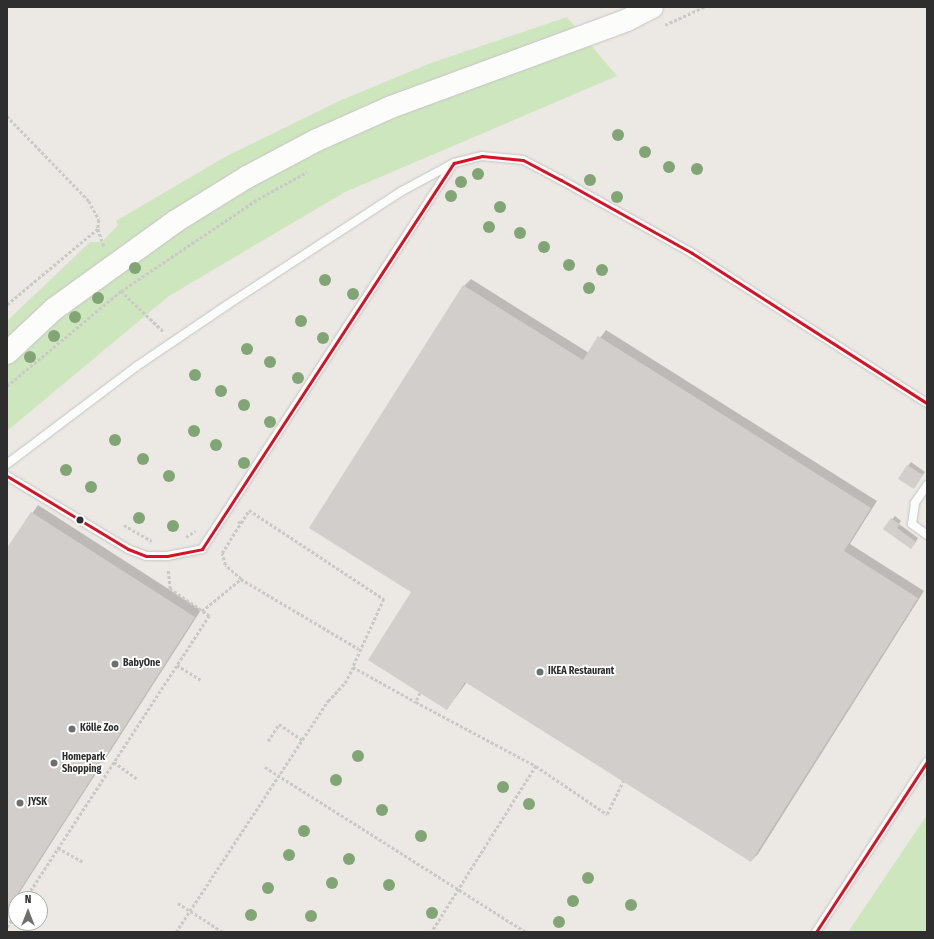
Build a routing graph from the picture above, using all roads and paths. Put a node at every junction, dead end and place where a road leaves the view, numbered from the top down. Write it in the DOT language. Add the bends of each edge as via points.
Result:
graph roads {
  1 [pos="652,7"];
  2 [pos="704,7"];
  3 [pos="662,26"];
  4 [pos="7,116"];
  5 [pos="454,163"];
  6 [pos="314,168"];
  7 [pos="98,229"];
  8 [pos="104,246"];
  9 [pos="117,285"];
  10 [pos="121,291"];
  11 [pos="7,305"];
  12 [pos="175,340"];
  13 [pos="7,353"];
  14 [pos="7,386"];
  15 [pos="927,403"];
  16 [pos="7,464"];
  17 [pos="7,476"];
  18 [pos="927,485"];
  19 [pos="226,514"];
  20 [pos="241,523"];
  21 [pos="124,525"];
  22 [pos="199,526"];
  23 [pos="927,535"];
  24 [pos="167,542"];
  25 [pos="167,556"];
  26 [pos="241,578"];
  27 [pos="202,611"];
  28 [pos="359,649"];
  29 [pos="177,666"];
  30 [pos="353,667"];
  31 [pos="201,680"];
  32 [pos="420,693"];
  33 [pos="416,702"];
  34 [pos="303,740"];
  35 [pos="268,741"];
  36 [pos="114,762"];
  37 [pos="927,762"];
  38 [pos="536,766"];
  39 [pos="265,767"];
  40 [pos="279,776"];
  41 [pos="137,779"];
  42 [pos="623,781"];
  43 [pos="58,848"];
  44 [pos="83,862"];
  45 [pos="458,889"];
  46 [pos="30,891"];
  47 [pos="178,903"];
  48 [pos="190,911"];
  49 [pos="176,932"];
  50 [pos="223,932"];
  51 [pos="432,932"];
  52 [pos="526,932"];
  53 [pos="816,932"];
  1 -- 13 [label="street" via="626,20 391,107 317,140 247,177 176,221 54,309"];
  2 -- 3 [label="path"];
  4 -- 7 [label="path" via="89,201 99,220"];
  5 -- 12 [label="lane" via="402,191"];
  5 -- 15 [label="lane" via="482,156 524,160 692,254"];
  5 -- 19 [label="lane"];
  6 -- 10 [label="path" via="258,199"];
  7 -- 8 [label="path"];
  7 -- 11 [label="path"];
  9 -- 10 [label="path"];
  10 -- 12 [label="path" via="152,323"];
  10 -- 14 [label="path"];
  12 -- 16 [label="lane"];
  17 -- 25 [label="lane" via="128,549 146,556"];
  18 -- 23 [label="lane" via="915,503 912,524"];
  19 -- 20 [label="path"];
  19 -- 25 [label="lane" via="202,549"];
  20 -- 26 [label="path" via="222,553 225,565"];
  20 -- 28 [label="path" via="249,510 384,599"];
  21 -- 24 [label="path" via="152,541"];
  22 -- 24 [label="path" via="183,539"];
  24 -- 25 [label="path"];
  25 -- 27 [label="path" via="170,589"];
  26 -- 27 [label="path"];
  26 -- 28 [label="path"];
  27 -- 29 [label="path" via="209,616"];
  28 -- 30 [label="path"];
  29 -- 31 [label="path"];
  29 -- 36 [label="path"];
  30 -- 33 [label="path"];
  30 -- 34 [label="path" via="345,683 328,701"];
  32 -- 33 [label="path"];
  33 -- 38 [label="path"];
  34 -- 35 [label="path" via="280,724"];
  34 -- 40 [label="path"];
  36 -- 41 [label="path"];
  36 -- 43 [label="path"];
  37 -- 53 [label="lane"];
  38 -- 42 [label="path" via="607,814"];
  38 -- 45 [label="path"];
  39 -- 40 [label="path"];
  40 -- 45 [label="path"];
  40 -- 48 [label="path"];
  43 -- 44 [label="path"];
  43 -- 46 [label="path"];
  45 -- 51 [label="path"];
  45 -- 52 [label="path"];
  47 -- 48 [label="path"];
  48 -- 49 [label="path"];
  48 -- 50 [label="path"];
}
